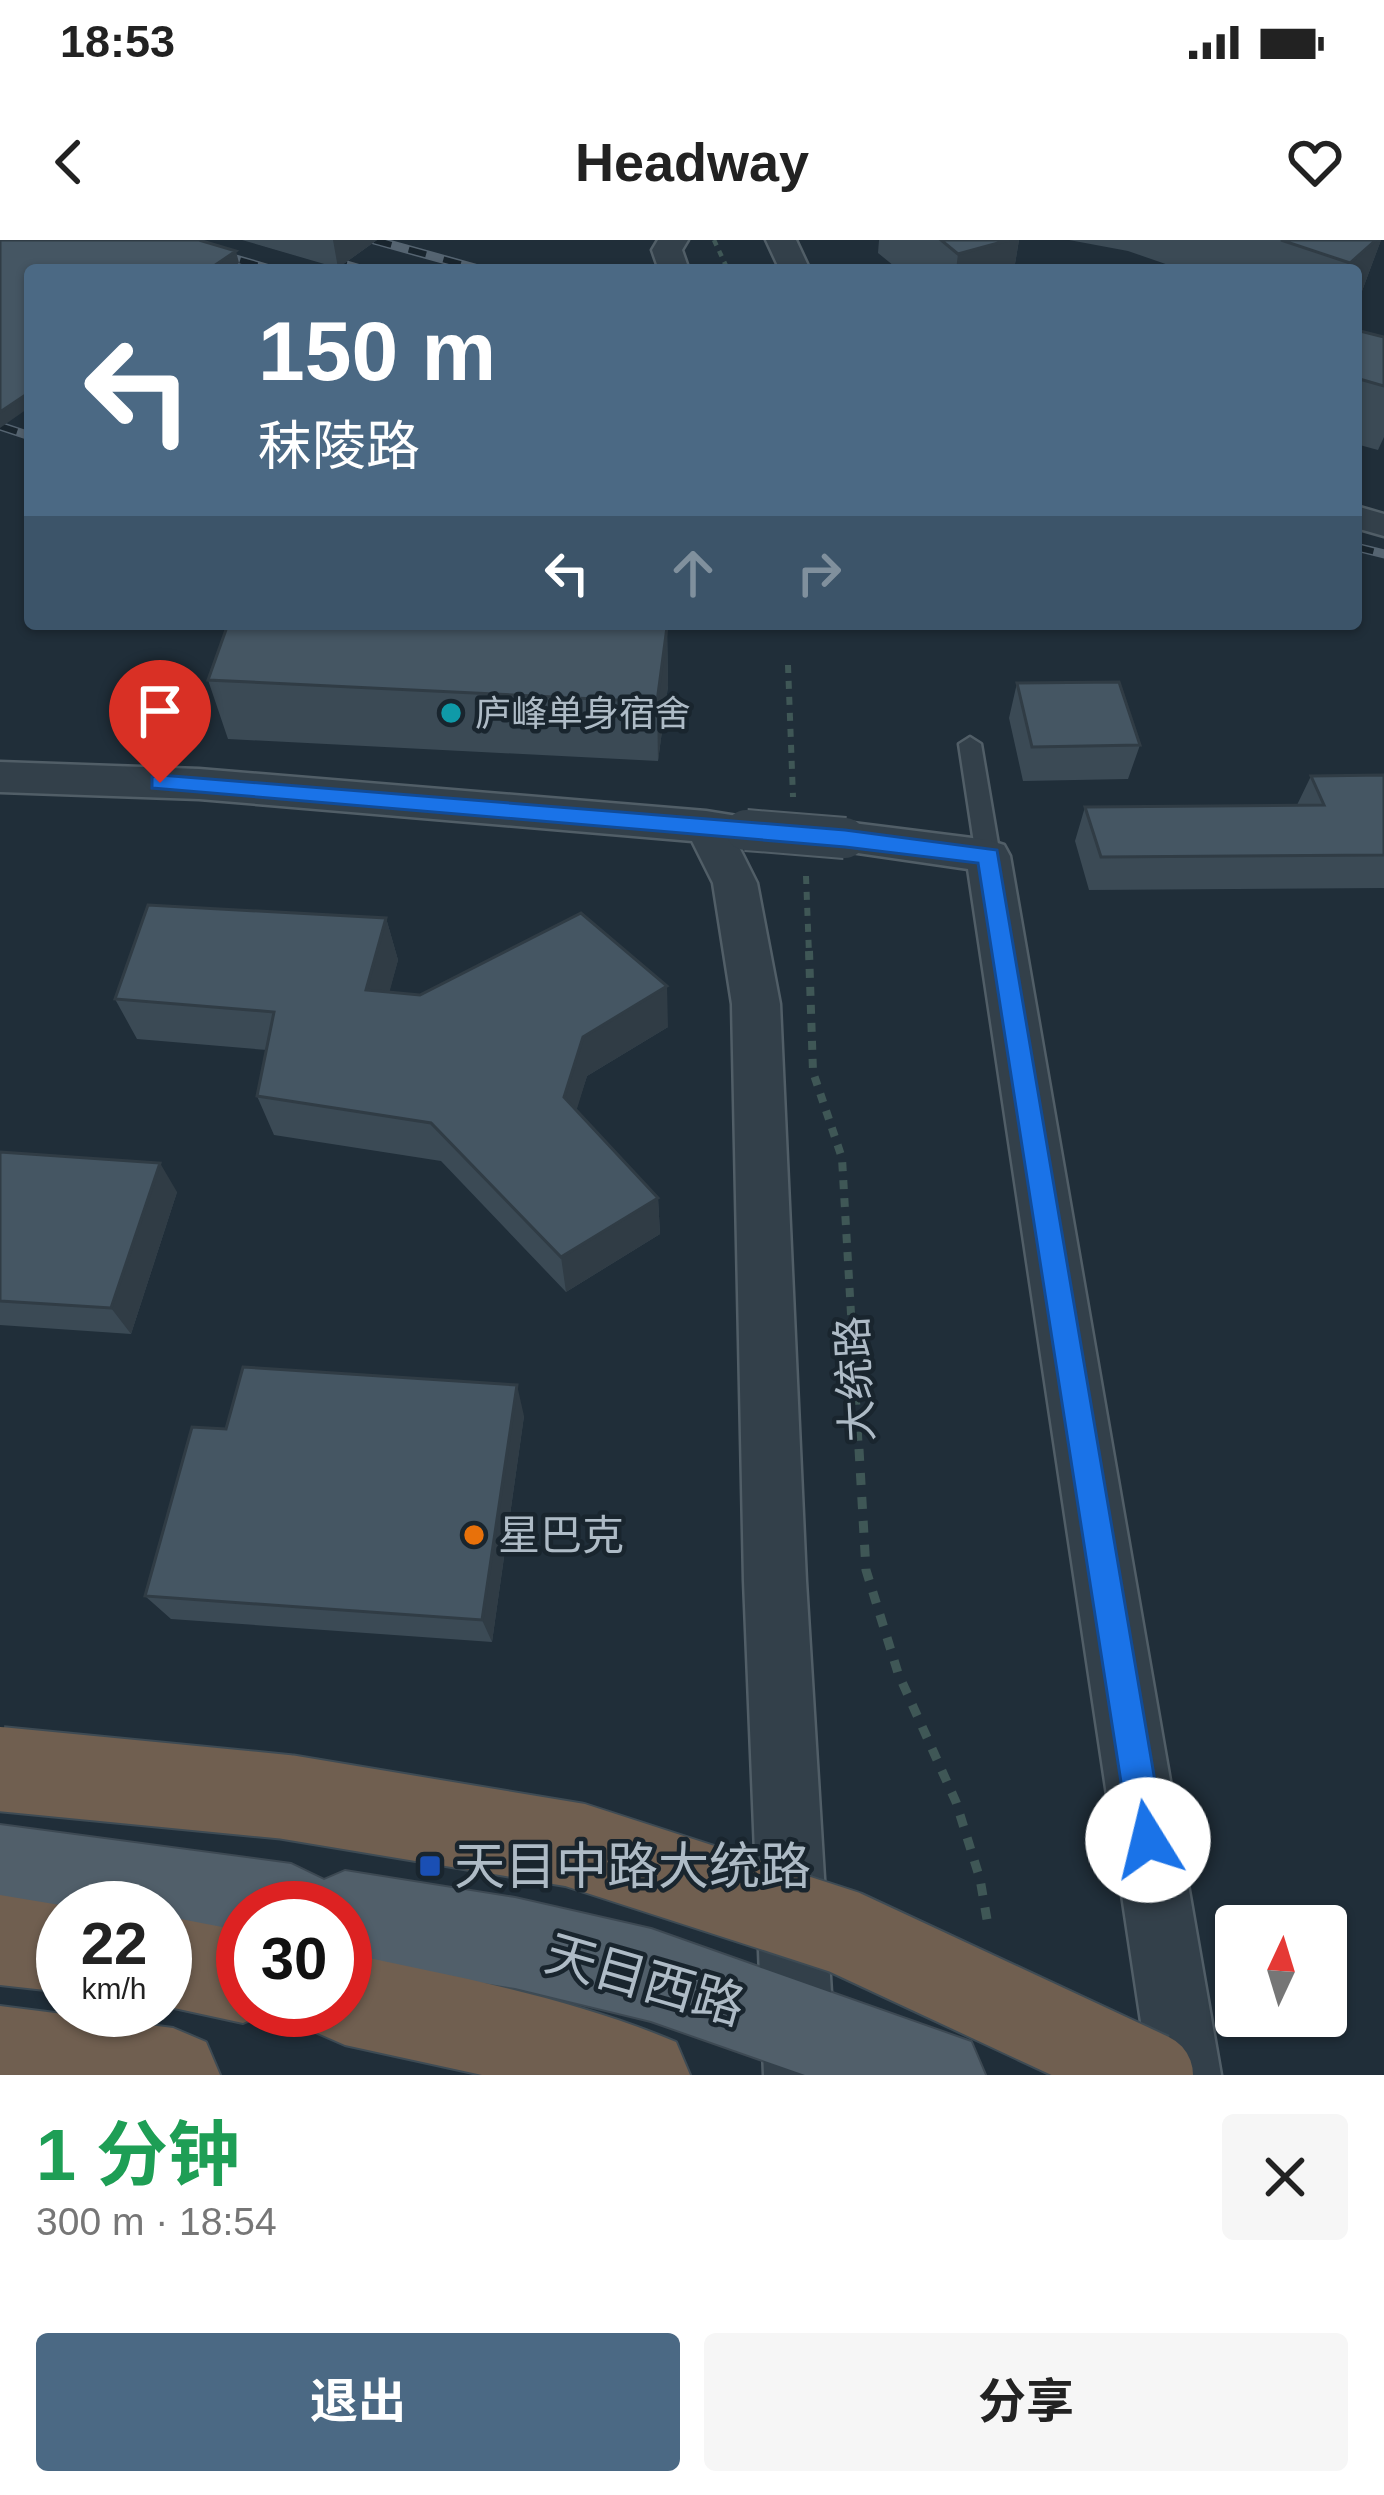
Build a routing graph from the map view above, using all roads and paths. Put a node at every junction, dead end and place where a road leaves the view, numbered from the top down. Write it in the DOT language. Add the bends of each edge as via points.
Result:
graph roads {
  1 [pos="788,665"];
  2 [pos="970,744"];
  3 [pos="0,777"];
  4 [pos="794,810"];
  5 [pos="726,828"];
  6 [pos="988,856"];
  7 [pos="806,864"];
  8 [pos="0,1769"];
  9 [pos="0,1869"];
  10 [pos="216,1898"];
  11 [pos="372,1920"];
  12 [pos="0,1940"];
  13 [pos="36,1944"];
  14 [pos="991,1944"];
  15 [pos="372,2005"];
  16 [pos="801,2051"];
  17 [pos="0,2053"];
  18 [pos="602,2060"];
  19 [pos="172,2075"];
  20 [pos="697,2075"];
  21 [pos="938,2075"];
  22 [pos="1151,2075"];
  23 [pos="1186,2075"];
  1 -- 4 [label="path"];
  2 -- 6 [label="lane"];
  3 -- 5 [label="street" via="200,784"];
  5 -- 6 [label="street, bridge"];
  5 -- 16 [label="street, 大统路" via="756,1004"];
  6 -- 23 [label="street"];
  7 -- 14 [label="path, 大统路" via="813,1072 842,1158 866,1570 898,1673 956,1802"];
  8 -- 22 [label="highway, bridge" via="287,1797 574,1845 844,1932"];
  9 -- 10 [label="main road"];
  11 -- 16 [label="main road, 天目西路" via="651,1976"];
  12 -- 13 [label="highway"];
  15 -- 18 [label="highway"];
  16 -- 21 [label="main road, 天目西路"];
  17 -- 19 [label="highway"];
  18 -- 20 [label="highway"];
}
